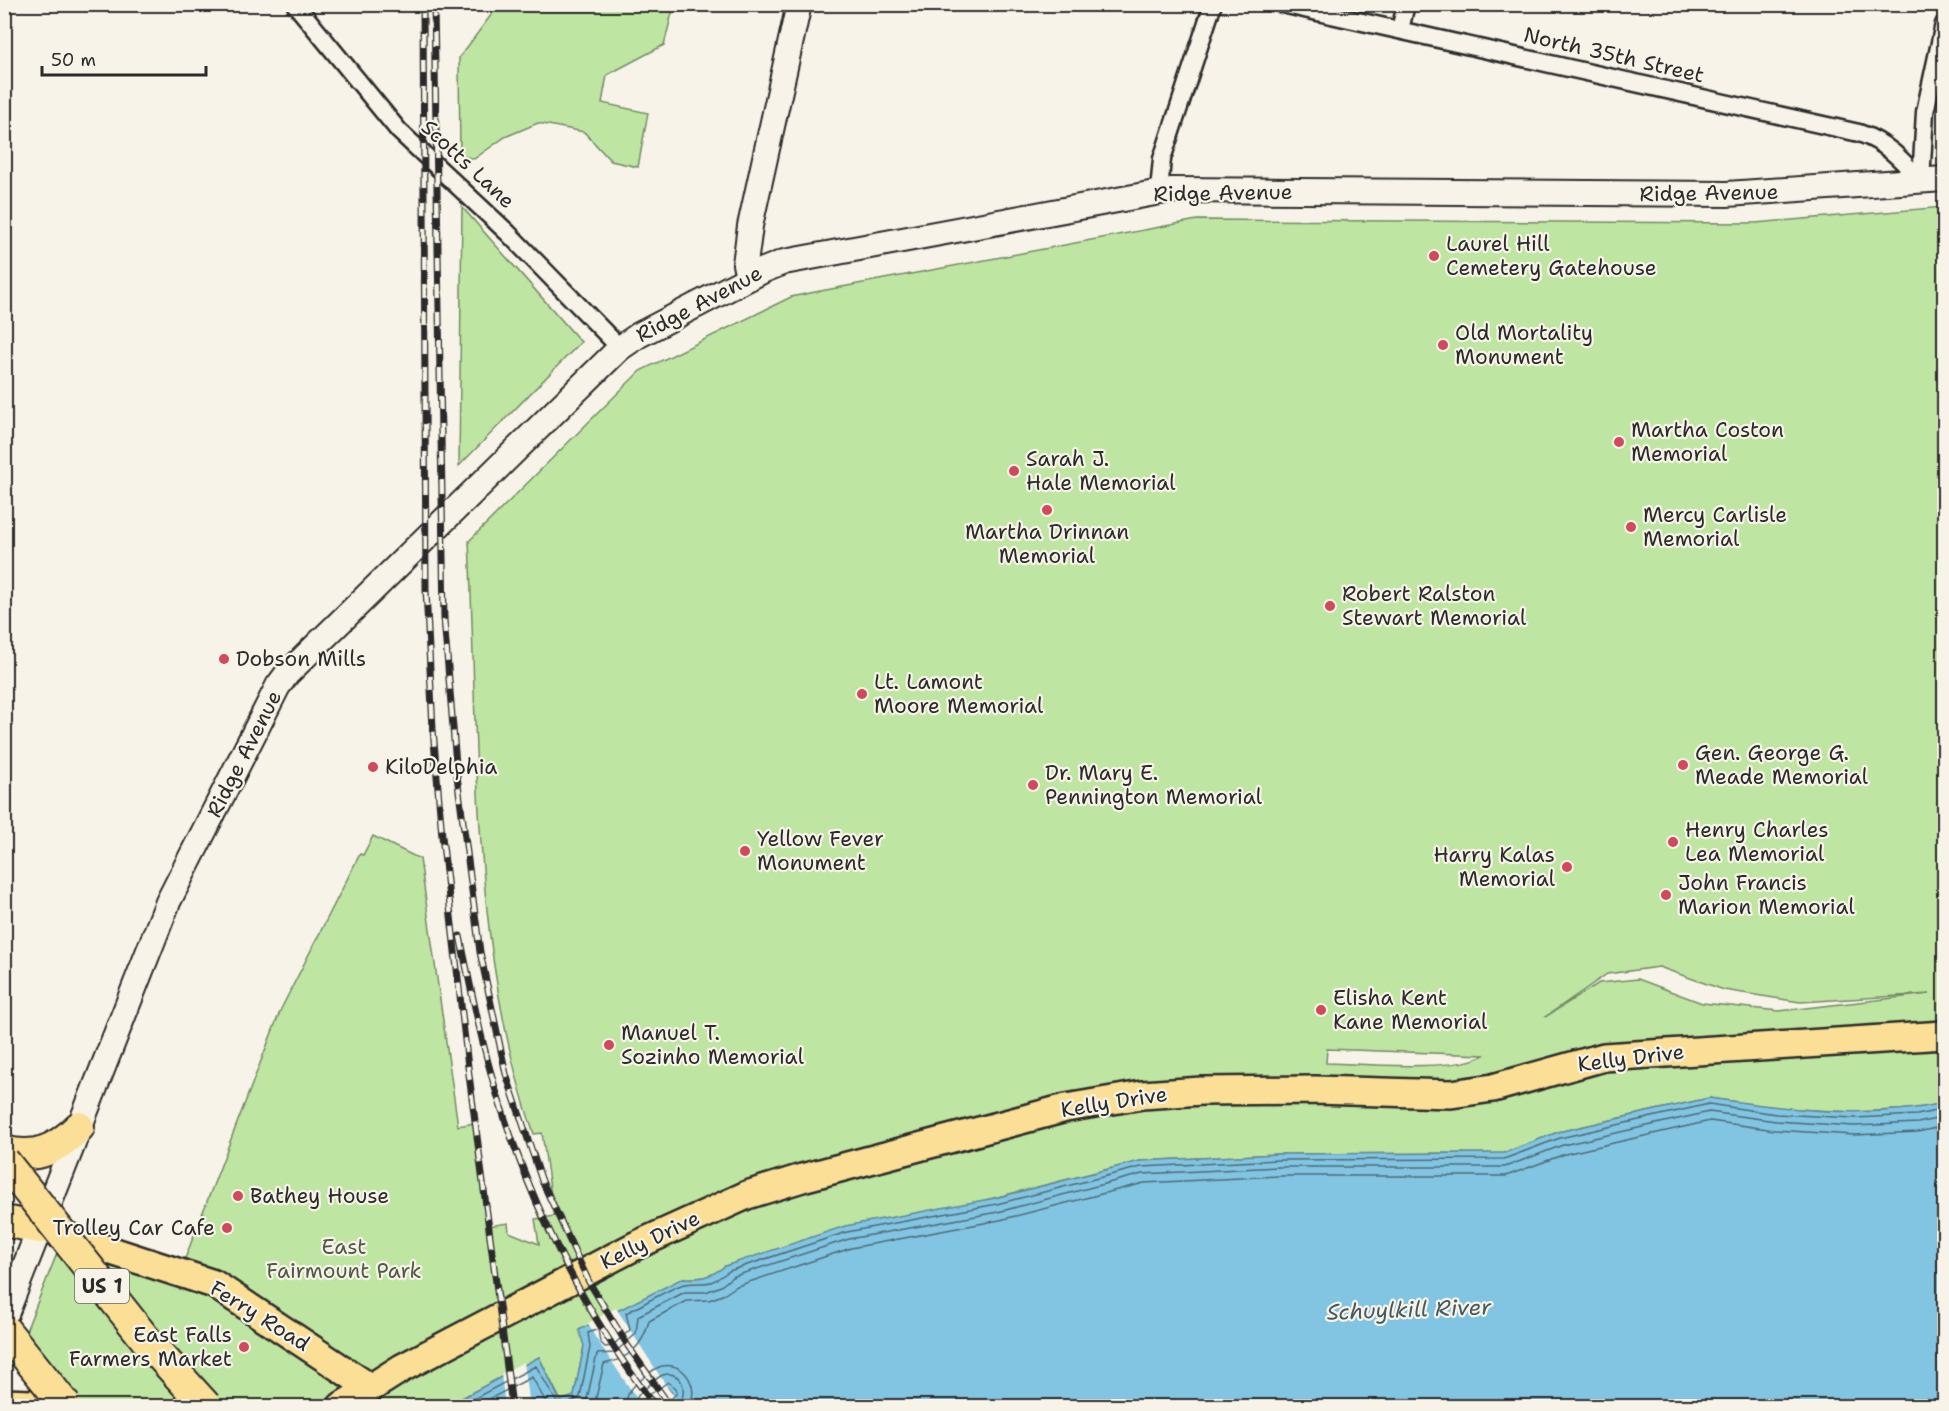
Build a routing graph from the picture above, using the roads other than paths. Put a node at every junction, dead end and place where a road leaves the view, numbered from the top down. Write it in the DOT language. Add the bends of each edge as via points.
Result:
graph roads {
  1 [pos="295,4"];
  2 [pos="799,4"];
  3 [pos="1213,4"];
  4 [pos="1282,4"];
  5 [pos="1406,4"];
  6 [pos="1944,24"];
  7 [pos="1400,30"];
  8 [pos="1944,179"];
  9 [pos="1921,181"];
  10 [pos="1159,191"];
  11 [pos="748,278"];
  12 [pos="621,348"];
  13 [pos="1944,1035"];
  14 [pos="79,1127"];
  15 [pos="4,1151"];
  16 [pos="4,1161"];
  17 [pos="4,1176"];
  18 [pos="4,1221"];
  19 [pos="40,1228"];
  20 [pos="4,1319"];
  21 [pos="4,1329"];
  22 [pos="369,1387"];
  23 [pos="4,1403"];
  24 [pos="62,1406"];
  25 [pos="206,1407"];
  26 [pos="342,1407"];
  1 -- 12 [label="street, Scotts Lane" via="399,131 508,233"];
  2 -- 11 [label="main road" via="750,226"];
  3 -- 10 [label="street" via="1162,159"];
  4 -- 7 [label="street, North 35th Street"];
  5 -- 7 [label="street"];
  6 -- 9 [label="street" via="1925,112"];
  7 -- 9 [label="street, North 35th Street" via="1859,133 1891,149"];
  8 -- 9 [label="main road, Ridge Avenue"];
  9 -- 10 [label="main road, Ridge Avenue" via="1726,194"];
  10 -- 11 [label="main road, Ridge Avenue" via="805,258 772,266"];
  11 -- 12 [label="main road, Ridge Avenue" via="639,334"];
  12 -- 14 [label="main road, Ridge Avenue" via="287,674 168,902"];
  13 -- 22 [label="main road, Kelly Drive" via="1604,1057 1493,1088 1451,1094 1202,1091 1142,1095 1066,1108 747,1196 637,1245"];
  14 -- 15 [label="highway" via="52,1149 37,1154"];
  14 -- 19 [label="main road, Ridge Avenue"];
  16 -- 25 [label="highway, US 1, bridge" via="140,1332"];
  17 -- 19 [label="highway"];
  18 -- 19 [label="highway"];
  19 -- 20 [label="main road, Ridge Avenue"];
  19 -- 22 [label="main road, Ferry Road" via="214,1284"];
  21 -- 24 [label="highway, bridge"];
  22 -- 26 [label="main road, Kelly Drive"];
  23 -- 24 [label="main road"];
}
